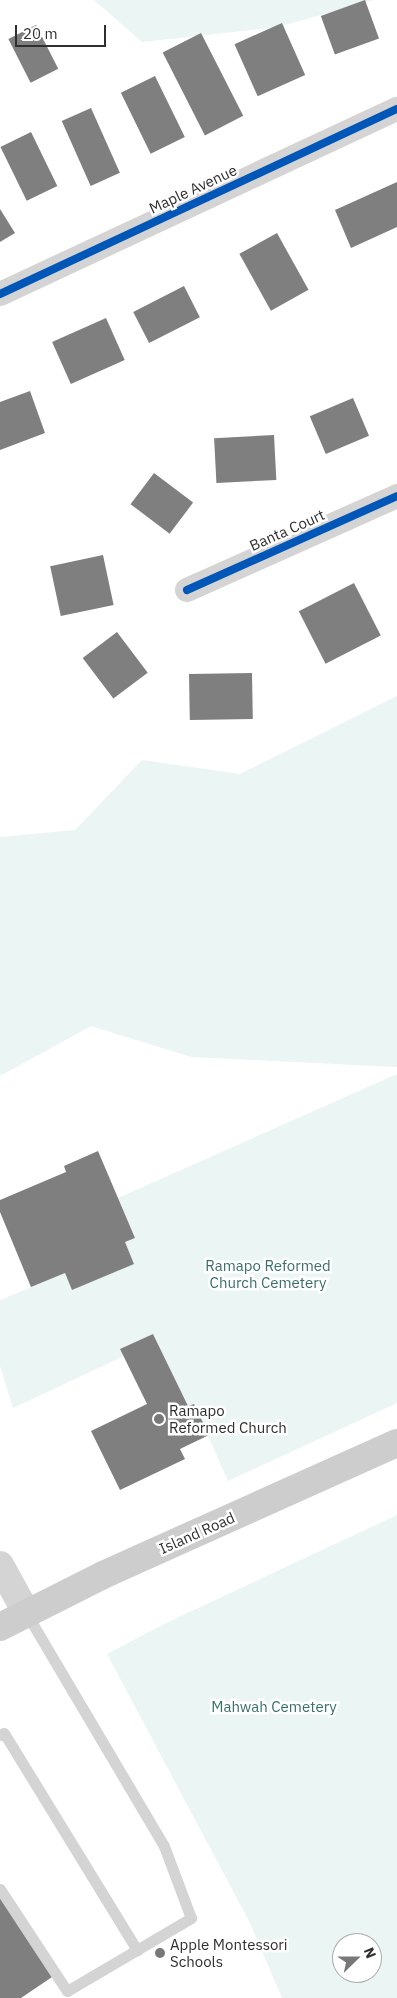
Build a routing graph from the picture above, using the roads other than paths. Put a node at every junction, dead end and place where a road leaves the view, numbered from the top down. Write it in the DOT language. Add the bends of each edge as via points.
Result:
graph roads {
  1 [pos="397,109"];
  2 [pos="0,294"];
  3 [pos="397,496"];
  4 [pos="187,590"];
  5 [pos="397,1442"];
  6 [pos="0,1565"];
  7 [pos="28,1614"];
  8 [pos="0,1628"];
  9 [pos="0,1735"];
  10 [pos="0,1889"];
  11 [pos="137,1950"];
  1 -- 2 [label="street, Maple Avenue"];
  3 -- 4 [label="street, Banta Court"];
  5 -- 7 [label="main road, Island Road" via="103,1575"];
  6 -- 7 [label="street"];
  7 -- 8 [label="main road, Island Road"];
  7 -- 11 [label="lane" via="164,1846 192,1918"];
  9 -- 11 [label="lane" via="4,1733"];
  10 -- 11 [label="lane" via="67,1992"];
}
